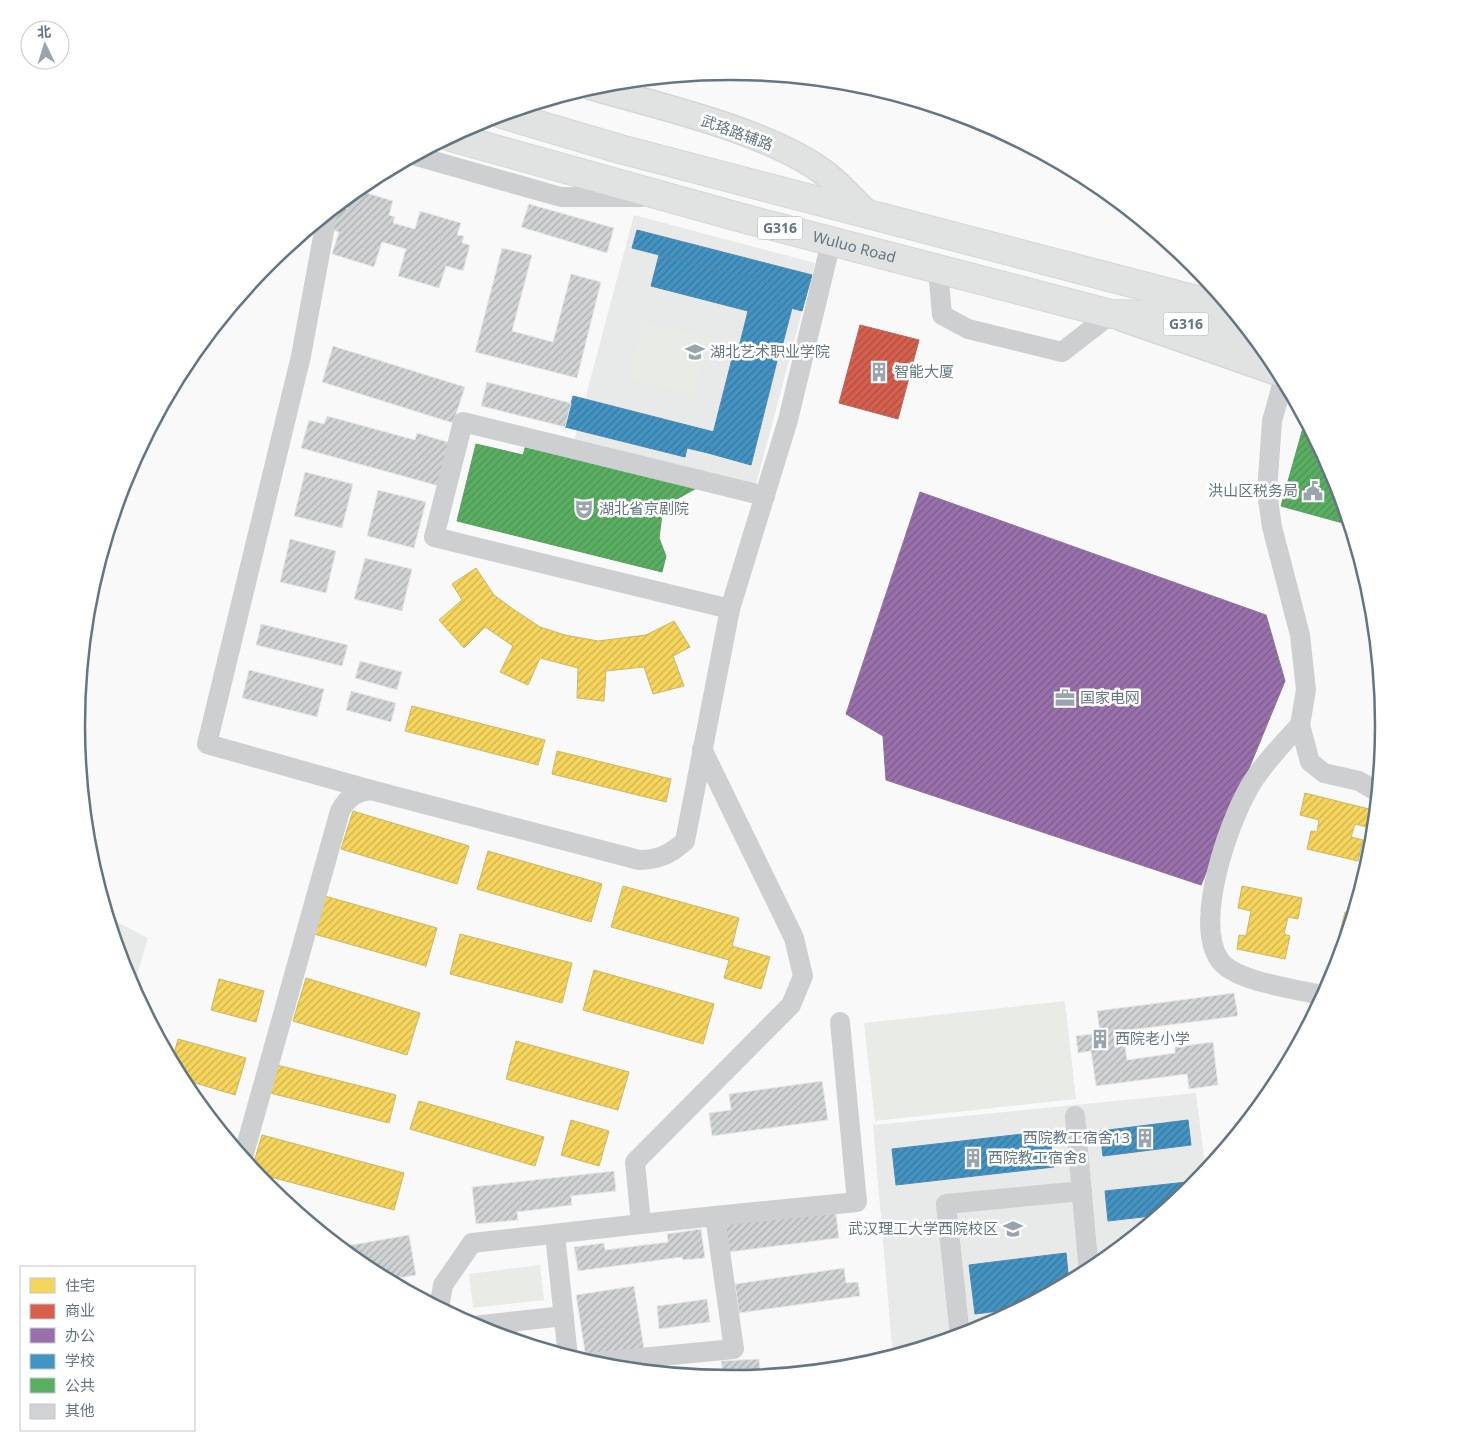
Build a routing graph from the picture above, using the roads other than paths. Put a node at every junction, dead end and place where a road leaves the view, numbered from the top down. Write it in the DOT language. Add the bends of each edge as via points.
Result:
graph roads {
  1 [pos="609,91"];
  2 [pos="514,118"];
  3 [pos="461,140"];
  4 [pos="424,158"];
  5 [pos="662,196"];
  6 [pos="865,212"];
  7 [pos="325,223"];
  8 [pos="831,242"];
  9 [pos="938,269"];
  10 [pos="1160,290"];
  11 [pos="1211,294"];
  12 [pos="1221,306"];
  13 [pos="1111,314"];
  14 [pos="1248,340"];
  15 [pos="1270,370"];
  16 [pos="1281,388"];
  17 [pos="765,496"];
  18 [pos="730,609"];
  19 [pos="1300,725"];
  20 [pos="702,749"];
  21 [pos="1373,789"];
  22 [pos="371,790"];
  23 [pos="1317,994"];
  24 [pos="840,1022"];
  25 [pos="1075,1116"];
  26 [pos="245,1150"];
  27 [pos="1082,1191"];
  28 [pos="715,1216"];
  29 [pos="641,1224"];
  30 [pos="555,1234"];
  31 [pos="1087,1264"];
  32 [pos="440,1301"];
  33 [pos="564,1316"];
  34 [pos="490,1324"];
  35 [pos="959,1329"];
  36 [pos="567,1350"];
  37 [pos="611,1360"];
  1 -- 6 [label="main road, 武珞路辅路" via="714,123 792,154 826,173"];
  2 -- 6 [label="highway, G316" via="620,149"];
  3 -- 5 [label="highway, Wuluo Road / G316"];
  4 -- 5 [label="street" via="561,196"];
  5 -- 8 [label="highway, Wuluo Road / G316"];
  6 -- 10 [label="highway, G316"];
  7 -- 22 [label="street" via="301,356 207,744"];
  8 -- 9 [label="highway, Wuluo Road / G316"];
  8 -- 17 [label="street" via="788,420"];
  9 -- 13 [label="highway, Wuluo Road / G316"];
  9 -- 13 [label="street" via="942,315 968,329 1062,352"];
  10 -- 11 [label="main road"];
  10 -- 12 [label="highway, G316"];
  13 -- 14 [label="highway, Wuluo Road / G316" via="1150,314"];
  13 -- 15 [label="main road"];
  16 -- 19 [label="street" via="1272,421 1267,492 1274,536 1300,635 1306,690"];
  17 -- 18 [label="street"];
  17 -- 18 [label="street" via="463,422 434,537"];
  18 -- 20 [label="street"];
  19 -- 21 [label="street" via="1310,762 1324,773 1360,781"];
  19 -- 23 [label="street" via="1254,779 1226,839 1215,882 1209,929 1219,960 1242,977"];
  20 -- 22 [label="street" via="685,841 653,860 640,860"];
  20 -- 29 [label="street" via="794,938 803,976 791,1005 635,1162"];
  22 -- 26 [label="street" via="359,792 346,800 340,811"];
  24 -- 28 [label="street" via="857,1202"];
  25 -- 27 [label="street"];
  27 -- 31 [label="street"];
  27 -- 35 [label="street" via="946,1204"];
  28 -- 29 [label="street"];
  28 -- 37 [label="street" via="734,1349"];
  29 -- 30 [label="street"];
  30 -- 32 [label="street" via="472,1243 443,1285"];
  30 -- 33 [label="street"];
  33 -- 34 [label="street"];
  33 -- 36 [label="street"];
}
